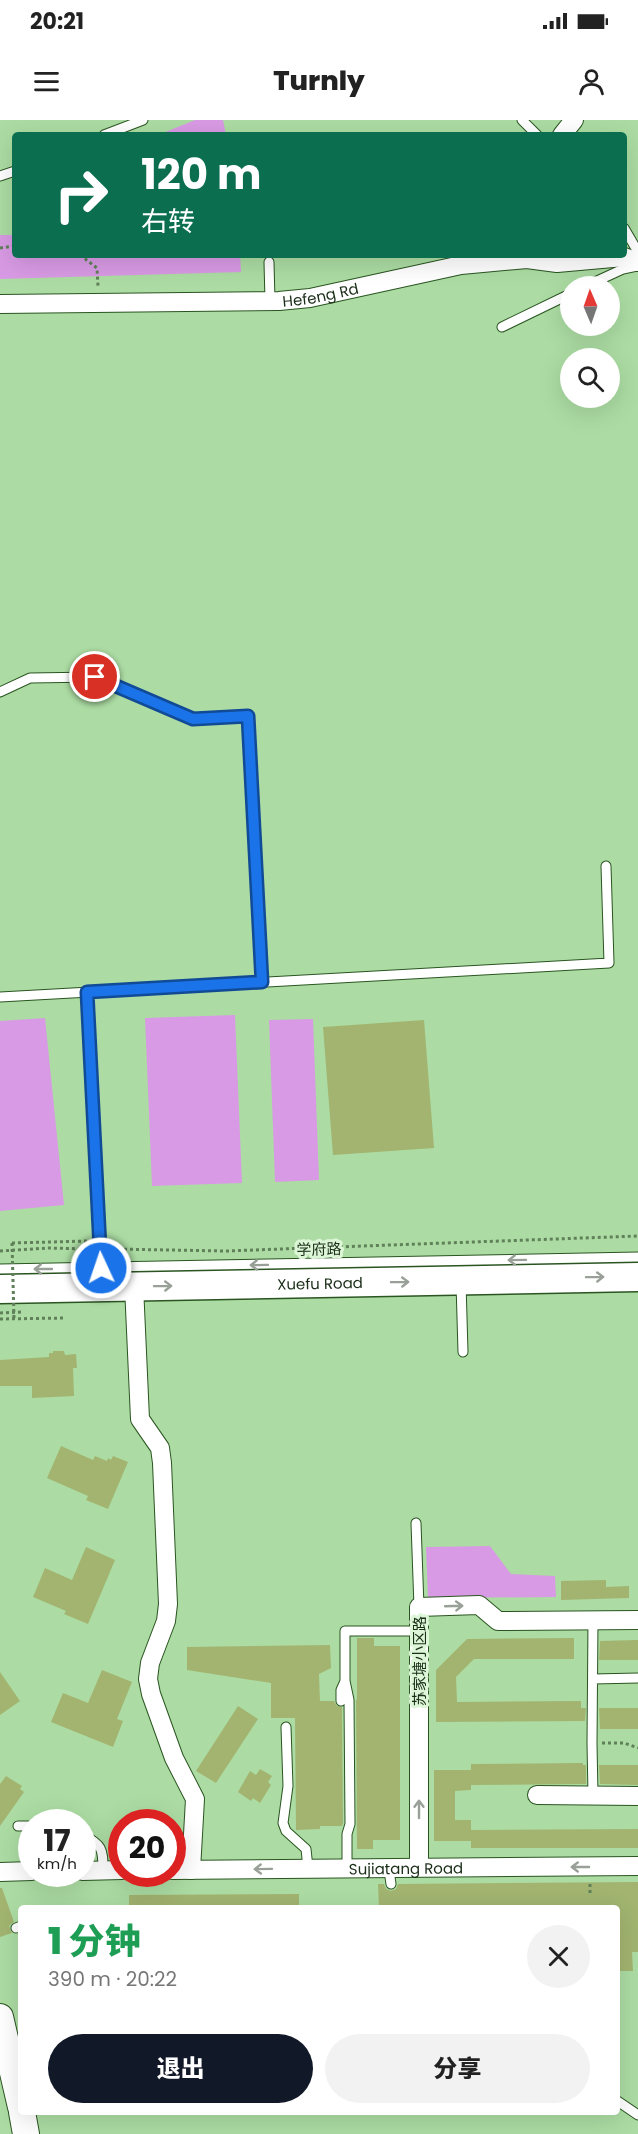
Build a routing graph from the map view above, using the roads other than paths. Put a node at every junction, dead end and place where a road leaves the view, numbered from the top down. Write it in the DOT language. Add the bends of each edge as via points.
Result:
graph roads {
  1 [pos="143,120"];
  2 [pos="522,120"];
  3 [pos="574,120"];
  4 [pos="112,132"];
  5 [pos="534,132"];
  6 [pos="564,132"];
  7 [pos="627,233"];
  8 [pos="638,252"];
  9 [pos="613,258"];
  10 [pos="269,262"];
  11 [pos="638,264"];
  12 [pos="608,276"];
  13 [pos="560,299"];
  14 [pos="270,301"];
  15 [pos="0,304"];
  16 [pos="502,327"];
  17 [pos="0,692"];
  18 [pos="606,866"];
  19 [pos="262,982"];
  20 [pos="87,992"];
  21 [pos="0,997"];
  22 [pos="638,1257"];
  23 [pos="101,1268"];
  24 [pos="0,1269"];
  25 [pos="638,1277"];
  26 [pos="461,1280"];
  27 [pos="134,1286"];
  28 [pos="0,1289"];
  29 [pos="463,1352"];
  30 [pos="416,1523"];
  31 [pos="419,1607"];
  32 [pos="593,1620"];
  33 [pos="638,1620"];
  34 [pos="419,1630"];
  35 [pos="638,1678"];
  36 [pos="593,1679"];
  37 [pos="345,1681"];
  38 [pos="341,1701"];
  39 [pos="286,1727"];
  40 [pos="537,1795"];
  41 [pos="593,1795"];
  42 [pos="638,1796"];
  43 [pos="96,1842"];
  44 [pos="108,1862"];
  45 [pos="638,1866"];
  46 [pos="308,1868"];
  47 [pos="347,1868"];
  48 [pos="419,1868"];
  49 [pos="186,1870"];
  50 [pos="191,1870"];
  51 [pos="18,1871"];
  52 [pos="0,1872"];
  53 [pos="0,2017"];
  54 [pos="18,2094"];
  55 [pos="620,2103"];
  56 [pos="23,2115"];
  57 [pos="638,2115"];
  58 [pos="26,2134"];
  1 -- 4 [label="lane"];
  2 -- 5 [label="lane"];
  3 -- 6 [label="street"];
  7 -- 8 [label="lane"];
  9 -- 14 [label="street, Hefeng Rd" via="461,265 310,298"];
  10 -- 14 [label="lane"];
  11 -- 12 [label="lane"];
  13 -- 16 [label="lane"];
  14 -- 15 [label="street, Hefeng Rd"];
  17 -- 19 [label="lane" via="30,678 95,677 193,719 248,716"];
  18 -- 19 [label="lane" via="609,963"];
  19 -- 20 [label="lane"];
  20 -- 21 [label="lane"];
  20 -- 23 [label="lane"];
  22 -- 23 [label="lane, 学府路, one-way"];
  23 -- 24 [label="lane, 学府路, one-way"];
  26 -- 25 [label="main road, Xuefu Road, one-way"];
  27 -- 26 [label="main road, Xuefu Road, one-way"];
  26 -- 29 [label="lane"];
  27 -- 28 [label="main road, Xuefu Road"];
  27 -- 50 [label="street" via="140,1419 160,1448 162,1463 168,1604 148,1679 174,1758 195,1799"];
  30 -- 31 [label="lane"];
  31 -- 32 [label="street, 苏家塘小区路, one-way" via="479,1605 498,1621"];
  31 -- 34 [label="street, 苏家塘小区路"];
  32 -- 33 [label="street, 苏家塘小区路"];
  32 -- 36 [label="lane"];
  34 -- 37 [label="lane" via="345,1631"];
  48 -- 34 [label="street, 苏家塘小区路, one-way"];
  35 -- 36 [label="lane"];
  36 -- 41 [label="lane"];
  37 -- 38 [label="lane"];
  37 -- 47 [label="lane" via="349,1711"];
  39 -- 46 [label="lane" via="288,1786 283,1823 306,1849"];
  40 -- 41 [label="street"];
  41 -- 42 [label="street"];
  43 -- 44 [label="lane"];
  45 -- 48 [label="street, Sujiatang Road, one-way"];
  46 -- 47 [label="street, Sujiatang Road"];
  46 -- 50 [label="street, Sujiatang Road, one-way"];
  47 -- 48 [label="street, Sujiatang Road"];
  49 -- 50 [label="street, Sujiatang Road"];
  51 -- 52 [label="street"];
  53 -- 54 [label="street"];
  55 -- 57 [label="lane"];
  56 -- 58 [label="street"];
}
